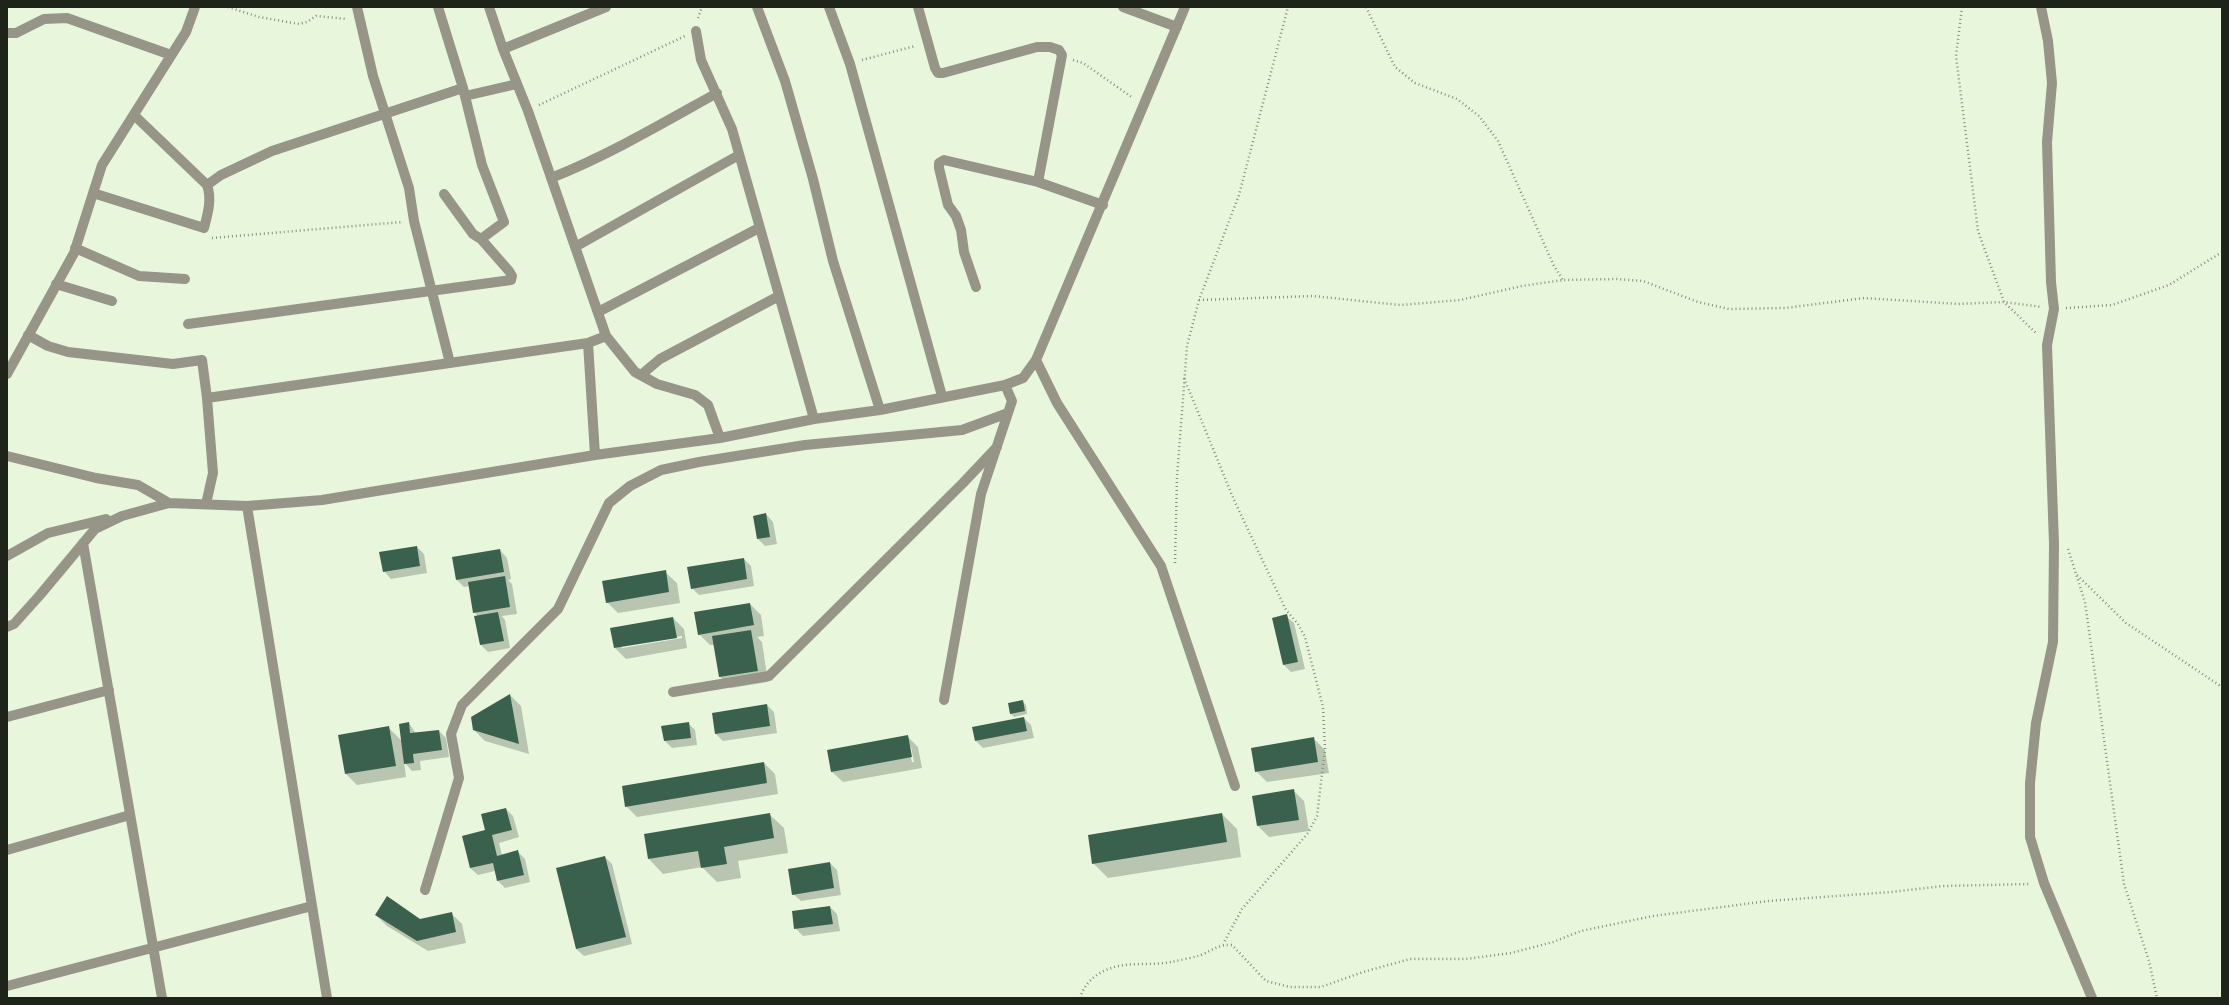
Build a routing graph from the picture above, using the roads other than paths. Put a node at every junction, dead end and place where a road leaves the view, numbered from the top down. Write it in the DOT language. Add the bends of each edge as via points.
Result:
graph roads {
  1 [pos="195,7"];
  2 [pos="357,7"];
  3 [pos="438,7"];
  4 [pos="489,7"];
  5 [pos="606,7"];
  6 [pos="757,7"];
  7 [pos="829,7"];
  8 [pos="918,7"];
  9 [pos="1123,7"];
  10 [pos="1185,7"];
  11 [pos="2041,7"];
  12 [pos="1177,27"];
  13 [pos="696,31"];
  14 [pos="7,33"];
  15 [pos="503,49"];
  16 [pos="171,55"];
  17 [pos="517,84"];
  18 [pos="464,92"];
  19 [pos="717,93"];
  20 [pos="384,114"];
  21 [pos="134,115"];
  22 [pos="739,155"];
  23 [pos="551,178"];
  24 [pos="1038,182"];
  25 [pos="207,185"];
  26 [pos="93,193"];
  27 [pos="444,194"];
  28 [pos="1103,205"];
  29 [pos="759,228"];
  30 [pos="481,239"];
  31 [pos="575,247"];
  32 [pos="75,248"];
  33 [pos="186,279"];
  34 [pos="56,284"];
  35 [pos="976,287"];
  36 [pos="433,290"];
  37 [pos="779,296"];
  38 [pos="112,301"];
  39 [pos="598,312"];
  40 [pos="188,324"];
  41 [pos="28,335"];
  42 [pos="606,336"];
  43 [pos="588,343"];
  44 [pos="1036,360"];
  45 [pos="450,363"];
  46 [pos="7,374"];
  47 [pos="641,375"];
  48 [pos="1005,386"];
  49 [pos="942,396"];
  50 [pos="207,398"];
  51 [pos="880,410"];
  52 [pos="1008,413"];
  53 [pos="814,419"];
  54 [pos="720,438"];
  55 [pos="997,447"];
  56 [pos="7,456"];
  57 [pos="595,456"];
  58 [pos="169,503"];
  59 [pos="206,504"];
  60 [pos="247,506"];
  61 [pos="122,516"];
  62 [pos="83,543"];
  63 [pos="7,556"];
  64 [pos="7,627"];
  65 [pos="109,690"];
  66 [pos="673,692"];
  67 [pos="944,700"];
  68 [pos="7,717"];
  69 [pos="1235,786"];
  70 [pos="130,815"];
  71 [pos="7,850"];
  72 [pos="425,890"];
  73 [pos="312,906"];
  74 [pos="153,947"];
  75 [pos="7,986"];
  76 [pos="162,998"];
  77 [pos="327,998"];
  78 [pos="2092,998"];
  1 -- 16 [label="street" via="186,32"];
  2 -- 20 [label="street"];
  3 -- 18 [label="street"];
  4 -- 15 [label="street"];
  5 -- 15 [label="street"];
  6 -- 51 [label="street" via="785,81 833,261"];
  7 -- 49 [label="street" via="850,64"];
  8 -- 24 [label="street" via="938,73 1037,47 1059,50 1062,55"];
  9 -- 12 [label="street"];
  10 -- 12 [label="street"];
  11 -- 78 [label="street" via="2048,41 2052,83 2047,142 2054,309 2048,345 2054,544 2053,642 2036,723 2030,783 2030,837 2044,883"];
  12 -- 28 [label="street"];
  13 -- 19 [label="street" via="701,60"];
  14 -- 16 [label="street" via="16,33 44,19 67,18"];
  15 -- 17 [label="street"];
  16 -- 21 [label="street"];
  17 -- 18 [label="street"];
  17 -- 23 [label="street"];
  18 -- 20 [label="street"];
  18 -- 30 [label="street" via="482,164 504,222"];
  19 -- 22 [label="street" via="732,129"];
  19 -- 23 [label="street" via="622,146"];
  20 -- 25 [label="street" via="272,151 221,175"];
  20 -- 36 [label="street" via="408,188 414,221"];
  21 -- 25 [label="street"];
  21 -- 26 [label="street" via="102,165"];
  22 -- 29 [label="street"];
  22 -- 31 [label="street"];
  23 -- 31 [label="street"];
  24 -- 28 [label="street"];
  24 -- 35 [label="street" via="944,160 940,163 948,205 956,216 961,230 964,252"];
  25 -- 26 [label="street" via="210,195 204,228"];
  26 -- 32 [label="street"];
  27 -- 30 [label="street" via="473,234"];
  28 -- 44 [label="street"];
  29 -- 37 [label="street"];
  29 -- 39 [label="street"];
  30 -- 36 [label="street" via="510,271 511,280"];
  31 -- 39 [label="street"];
  32 -- 33 [label="street" via="139,276"];
  32 -- 34 [label="street"];
  34 -- 38 [label="street"];
  34 -- 41 [label="street"];
  36 -- 40 [label="street"];
  36 -- 45 [label="street"];
  37 -- 47 [label="street" via="660,359"];
  37 -- 53 [label="street"];
  39 -- 42 [label="street"];
  41 -- 46 [label="street"];
  41 -- 50 [label="street" via="48,346 68,352 172,364 202,360"];
  42 -- 43 [label="street"];
  42 -- 47 [label="street" via="635,372"];
  43 -- 45 [label="street"];
  43 -- 57 [label="street"];
  44 -- 48 [label="street" via="1022,378"];
  44 -- 69 [label="street" via="1057,403 1161,566"];
  45 -- 50 [label="street"];
  47 -- 54 [label="street" via="657,384 696,395 708,405"];
  48 -- 49 [label="street"];
  48 -- 52 [label="street" via="1012,401"];
  49 -- 51 [label="street"];
  50 -- 59 [label="street" via="213,473"];
  51 -- 53 [label="street"];
  52 -- 55 [label="street"];
  52 -- 72 [label="street" via="962,430 805,445 699,462 661,470 630,486 609,504 558,609 462,705 451,734 459,778"];
  53 -- 54 [label="street"];
  54 -- 57 [label="street"];
  55 -- 66 [label="street" via="769,676"];
  55 -- 67 [label="street" via="981,494"];
  56 -- 58 [label="street" via="96,478 138,485"];
  57 -- 60 [label="street" via="322,500"];
  58 -- 59 [label="street"];
  58 -- 61 [label="street"];
  59 -- 60 [label="street"];
  60 -- 73 [label="street"];
  61 -- 62 [label="street" via="95,529"];
  61 -- 63 [label="street" via="48,533"];
  62 -- 64 [label="street" via="14,624"];
  62 -- 65 [label="street"];
  65 -- 68 [label="street"];
  65 -- 70 [label="street"];
  70 -- 71 [label="street"];
  70 -- 74 [label="street"];
  73 -- 74 [label="street"];
  73 -- 77 [label="street"];
  74 -- 75 [label="street"];
  74 -- 76 [label="street"];
}
